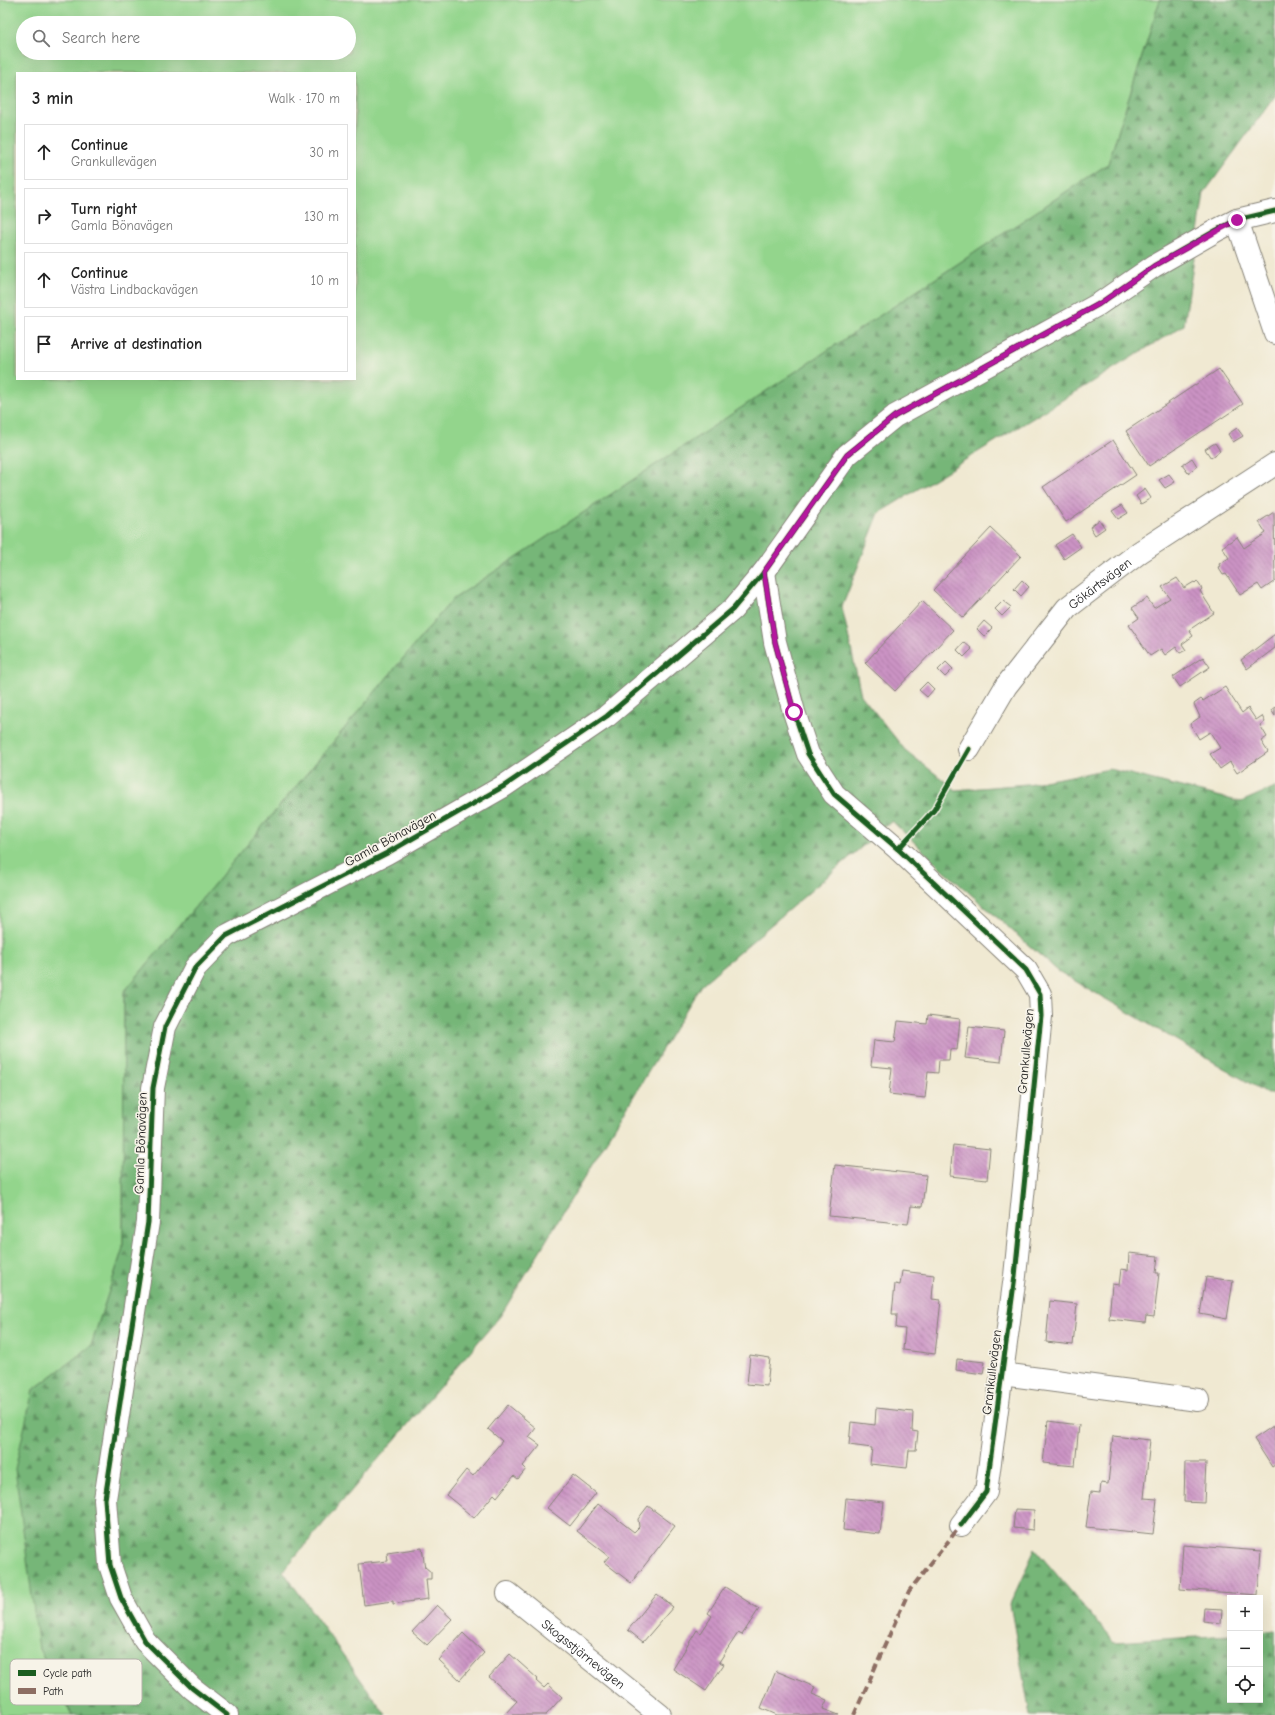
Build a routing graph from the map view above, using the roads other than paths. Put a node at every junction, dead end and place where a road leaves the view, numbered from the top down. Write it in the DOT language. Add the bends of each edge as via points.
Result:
graph roads {
  1 [pos="1275,211"];
  2 [pos="1237,220"];
  3 [pos="1275,333"];
  4 [pos="1275,464"];
  5 [pos="764,572"];
  6 [pos="969,749"];
  7 [pos="1002,1374"];
  8 [pos="1198,1400"];
  9 [pos="960,1525"];
  10 [pos="508,1593"];
  11 [pos="227,1715"];
  12 [pos="660,1715"];
  1 -- 2 [label="street, Gamla Bönavägen"];
  2 -- 3 [label="street"];
  2 -- 5 [label="street, Gamla Bönavägen" via="1154,266 1099,304 895,416 847,455"];
  4 -- 6 [label="street, Gökärtsvägen" via="1140,552 1067,608 1006,686"];
  5 -- 7 [label="street, Grankullevägen" via="775,642 794,712 808,754 834,794 898,848 1026,970 1040,994 1041,1016 1036,1071"];
  5 -- 11 [label="street, Gamla Bönavägen" via="733,609 607,716 517,777 388,853 226,936 194,968 165,1027 153,1088 148,1222 105,1499 110,1565 121,1598 145,1641 192,1688"];
  7 -- 8 [label="street, Grankullevägen"];
  7 -- 9 [label="street, Grankullevägen" via="986,1492"];
  10 -- 12 [label="street, Skogsstjärnevägen"];
}
